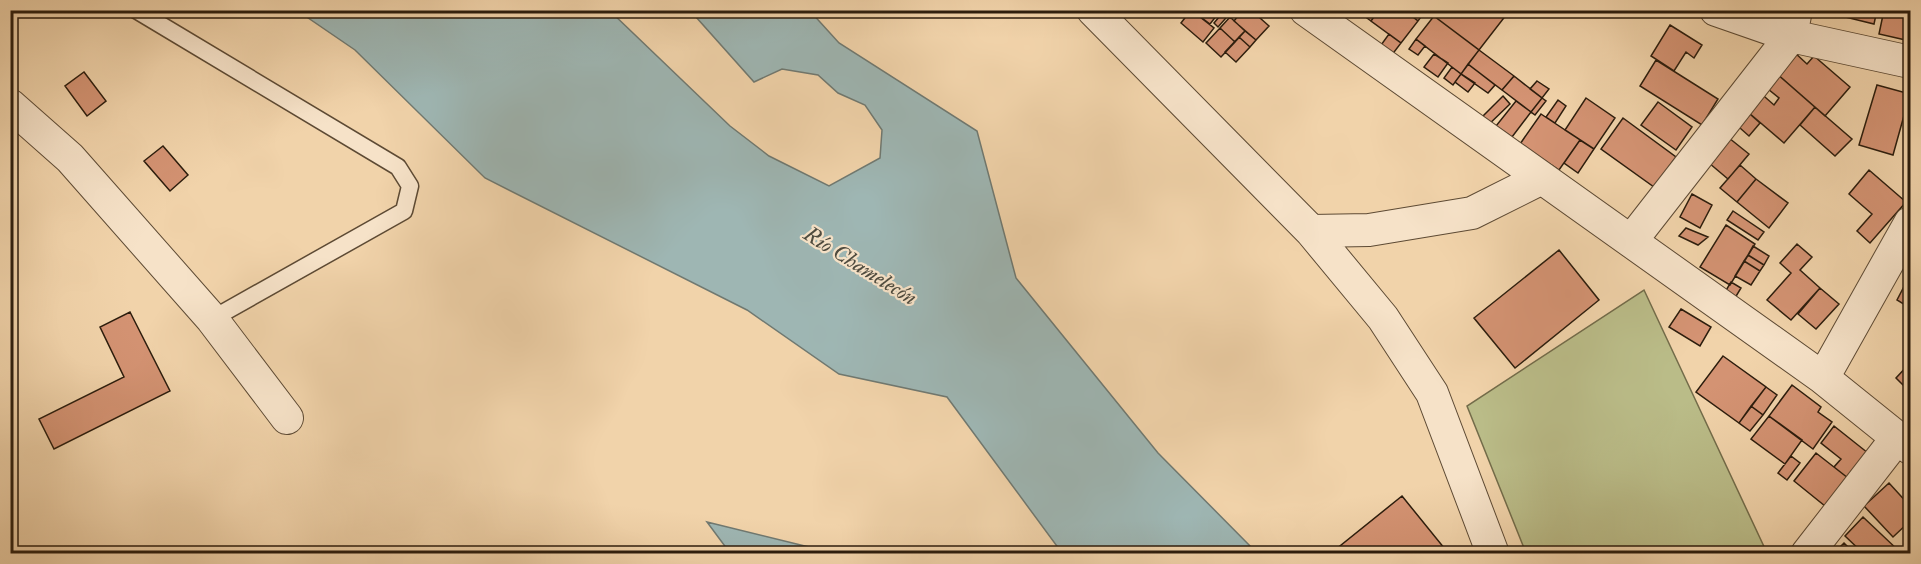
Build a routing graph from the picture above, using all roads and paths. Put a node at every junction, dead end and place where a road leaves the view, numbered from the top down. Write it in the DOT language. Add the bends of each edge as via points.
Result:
graph roads {
  1 [pos="136,10"];
  2 [pos="1093,10"];
  3 [pos="1305,10"];
  4 [pos="1716,10"];
  5 [pos="1794,23"];
  6 [pos="1911,62"];
  7 [pos="10,105"];
  8 [pos="1542,178"];
  9 [pos="1911,223"];
  10 [pos="1311,231"];
  11 [pos="1631,241"];
  12 [pos="212,319"];
  13 [pos="1823,378"];
  14 [pos="287,417"];
  15 [pos="1904,443"];
  16 [pos="1493,554"];
  17 [pos="1807,554"];
  1 -- 12 [label="lane" via="398,167 410,186 404,212"];
  2 -- 10 [label="street"];
  3 -- 8 [label="street"];
  4 -- 5 [label="street"];
  5 -- 6 [label="street"];
  5 -- 11 [label="street"];
  7 -- 12 [label="street" via="70,158"];
  8 -- 10 [label="street" via="1472,213 1369,230"];
  8 -- 11 [label="street"];
  9 -- 13 [label="street"];
  10 -- 16 [label="street" via="1383,318 1432,393"];
  11 -- 13 [label="street"];
  12 -- 14 [label="street"];
  13 -- 15 [label="street"];
  15 -- 17 [label="street"];
}
